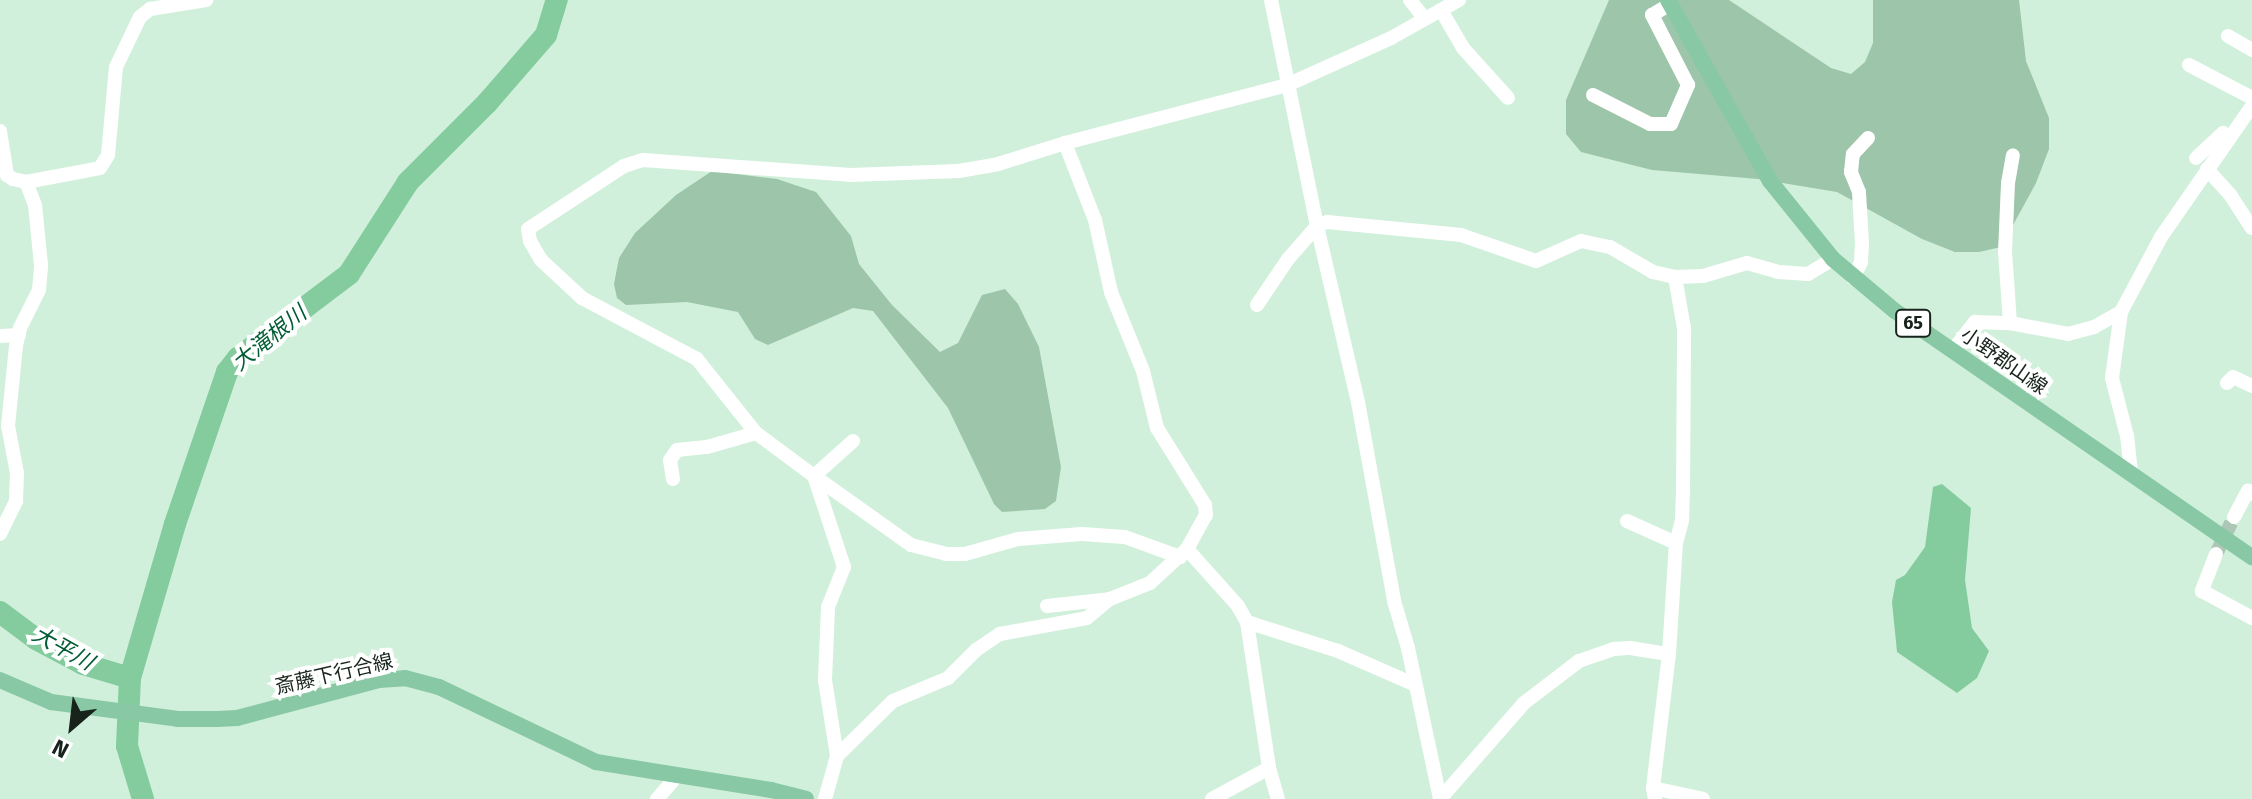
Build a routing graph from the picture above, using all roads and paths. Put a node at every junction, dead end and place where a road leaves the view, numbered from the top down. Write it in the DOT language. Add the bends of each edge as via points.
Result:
graph roads {
  1 [pos="206,0"];
  2 [pos="1271,0"];
  3 [pos="1410,0"];
  4 [pos="1458,0"];
  5 [pos="1669,2"];
  6 [pos="1441,10"];
  7 [pos="1425,19"];
  8 [pos="2228,36"];
  9 [pos="2252,50"];
  10 [pos="2189,65"];
  11 [pos="1287,85"];
  12 [pos="1593,95"];
  13 [pos="1508,98"];
  14 [pos="2251,105"];
  15 [pos="0,131"];
  16 [pos="1868,138"];
  17 [pos="1065,143"];
  18 [pos="2013,155"];
  19 [pos="2196,158"];
  20 [pos="2207,169"];
  21 [pos="26,182"];
  22 [pos="1317,226"];
  23 [pos="2252,228"];
  24 [pos="1833,259"];
  25 [pos="1675,277"];
  26 [pos="1853,278"];
  27 [pos="1257,305"];
  28 [pos="2121,312"];
  29 [pos="2010,323"];
  30 [pos="19,335"];
  31 [pos="0,336"];
  32 [pos="1953,350"];
  33 [pos="2227,383"];
  34 [pos="2252,386"];
  35 [pos="4,421"];
  36 [pos="756,433"];
  37 [pos="853,441"];
  38 [pos="2131,473"];
  39 [pos="814,476"];
  40 [pos="673,479"];
  41 [pos="2252,494"];
  42 [pos="2234,517"];
  43 [pos="1627,521"];
  44 [pos="0,534"];
  45 [pos="1676,543"];
  46 [pos="1184,553"];
  47 [pos="2216,554"];
  48 [pos="2252,557"];
  49 [pos="1110,599"];
  50 [pos="1047,606"];
  51 [pos="2252,618"];
  52 [pos="1247,622"];
  53 [pos="1669,654"];
  54 [pos="0,680"];
  55 [pos="1413,684"];
  56 [pos="837,756"];
  57 [pos="1269,768"];
  58 [pos="677,776"];
  59 [pos="1654,794"];
  60 [pos="657,799"];
  61 [pos="806,799"];
  62 [pos="825,799"];
  63 [pos="1212,799"];
  64 [pos="1278,799"];
  65 [pos="1440,799"];
  66 [pos="1703,799"];
  1 -- 21 [label="street" via="150,9 140,17 116,67 108,155 100,168"];
  2 -- 11 [label="street"];
  3 -- 7 [label="street"];
  4 -- 6 [label="street"];
  5 -- 12 [label="street" via="1652,15 1688,85 1671,124 1650,124"];
  5 -- 24 [label="main road, 小野郡山線 / 65" via="1770,181"];
  6 -- 7 [label="street"];
  6 -- 13 [label="street" via="1463,48"];
  7 -- 11 [label="street"];
  8 -- 9 [label="street"];
  10 -- 14 [label="street"];
  11 -- 17 [label="street"];
  11 -- 22 [label="street"];
  14 -- 19 [label="street"];
  14 -- 20 [label="street"];
  15 -- 21 [label="street" via="7,175"];
  16 -- 26 [label="street" via="1853,154 1851,172 1859,192 1862,243"];
  17 -- 36 [label="street" via="998,164 921,174 774,172 643,160 624,166 528,229 541,260 582,298 697,359"];
  17 -- 46 [label="street" via="1095,220 1111,292 1143,371 1157,428 1205,505 1206,515"];
  18 -- 29 [label="street" via="2005,252"];
  20 -- 23 [label="street"];
  20 -- 28 [label="street" via="2161,237"];
  21 -- 30 [label="street" via="35,205 41,265 39,290"];
  22 -- 25 [label="street" via="1344,223 1461,235 1536,261 1581,241 1610,247 1653,272"];
  22 -- 27 [label="street"];
  22 -- 55 [label="street" via="1358,402"];
  24 -- 25 [label="street" via="1808,274 1747,263 1703,276"];
  24 -- 26 [label="main road, 小野郡山線 / 65"];
  25 -- 45 [label="street" via="1684,328 1686,392 1682,520"];
  26 -- 32 [label="main road, 小野郡山線 / 65"];
  28 -- 29 [label="street" via="2068,334"];
  28 -- 38 [label="street" via="2112,378"];
  29 -- 32 [label="street" via="1975,322"];
  30 -- 31 [label="street"];
  30 -- 35 [label="street"];
  32 -- 38 [label="main road, 小野郡山線 / 65"];
  33 -- 34 [label="street" via="2233,377"];
  35 -- 44 [label="street" via="17,488"];
  36 -- 39 [label="street"];
  36 -- 40 [label="street" via="677,450 670,460"];
  37 -- 39 [label="street"];
  38 -- 48 [label="main road, 小野郡山線 / 65"];
  39 -- 46 [label="street" via="924,550 965,554 1018,539 1082,534 1125,537"];
  39 -- 56 [label="street" via="844,567 828,607 825,680"];
  41 -- 42 [label="street" via="2248,491"];
  43 -- 45 [label="street"];
  45 -- 53 [label="street"];
  46 -- 49 [label="street" via="1150,583"];
  46 -- 52 [label="street" via="1238,606"];
  47 -- 51 [label="street" via="2202,591"];
  49 -- 50 [label="street"];
  49 -- 56 [label="street" via="1087,618 1000,634 948,678 893,701"];
  52 -- 55 [label="street" via="1338,651"];
  52 -- 57 [label="street"];
  53 -- 59 [label="street"];
  53 -- 65 [label="street" via="1614,649 1579,661 1524,703"];
  54 -- 58 [label="main road, 斎藤下行合線" via="38,699 91,709 237,718 379,680 405,678 439,687 596,762"];
  55 -- 65 [label="street"];
  56 -- 62 [label="street"];
  57 -- 63 [label="street"];
  57 -- 64 [label="street"];
  58 -- 60 [label="street"];
  58 -- 61 [label="main road, 斎藤下行合線"];
  59 -- 66 [label="street"];
}
